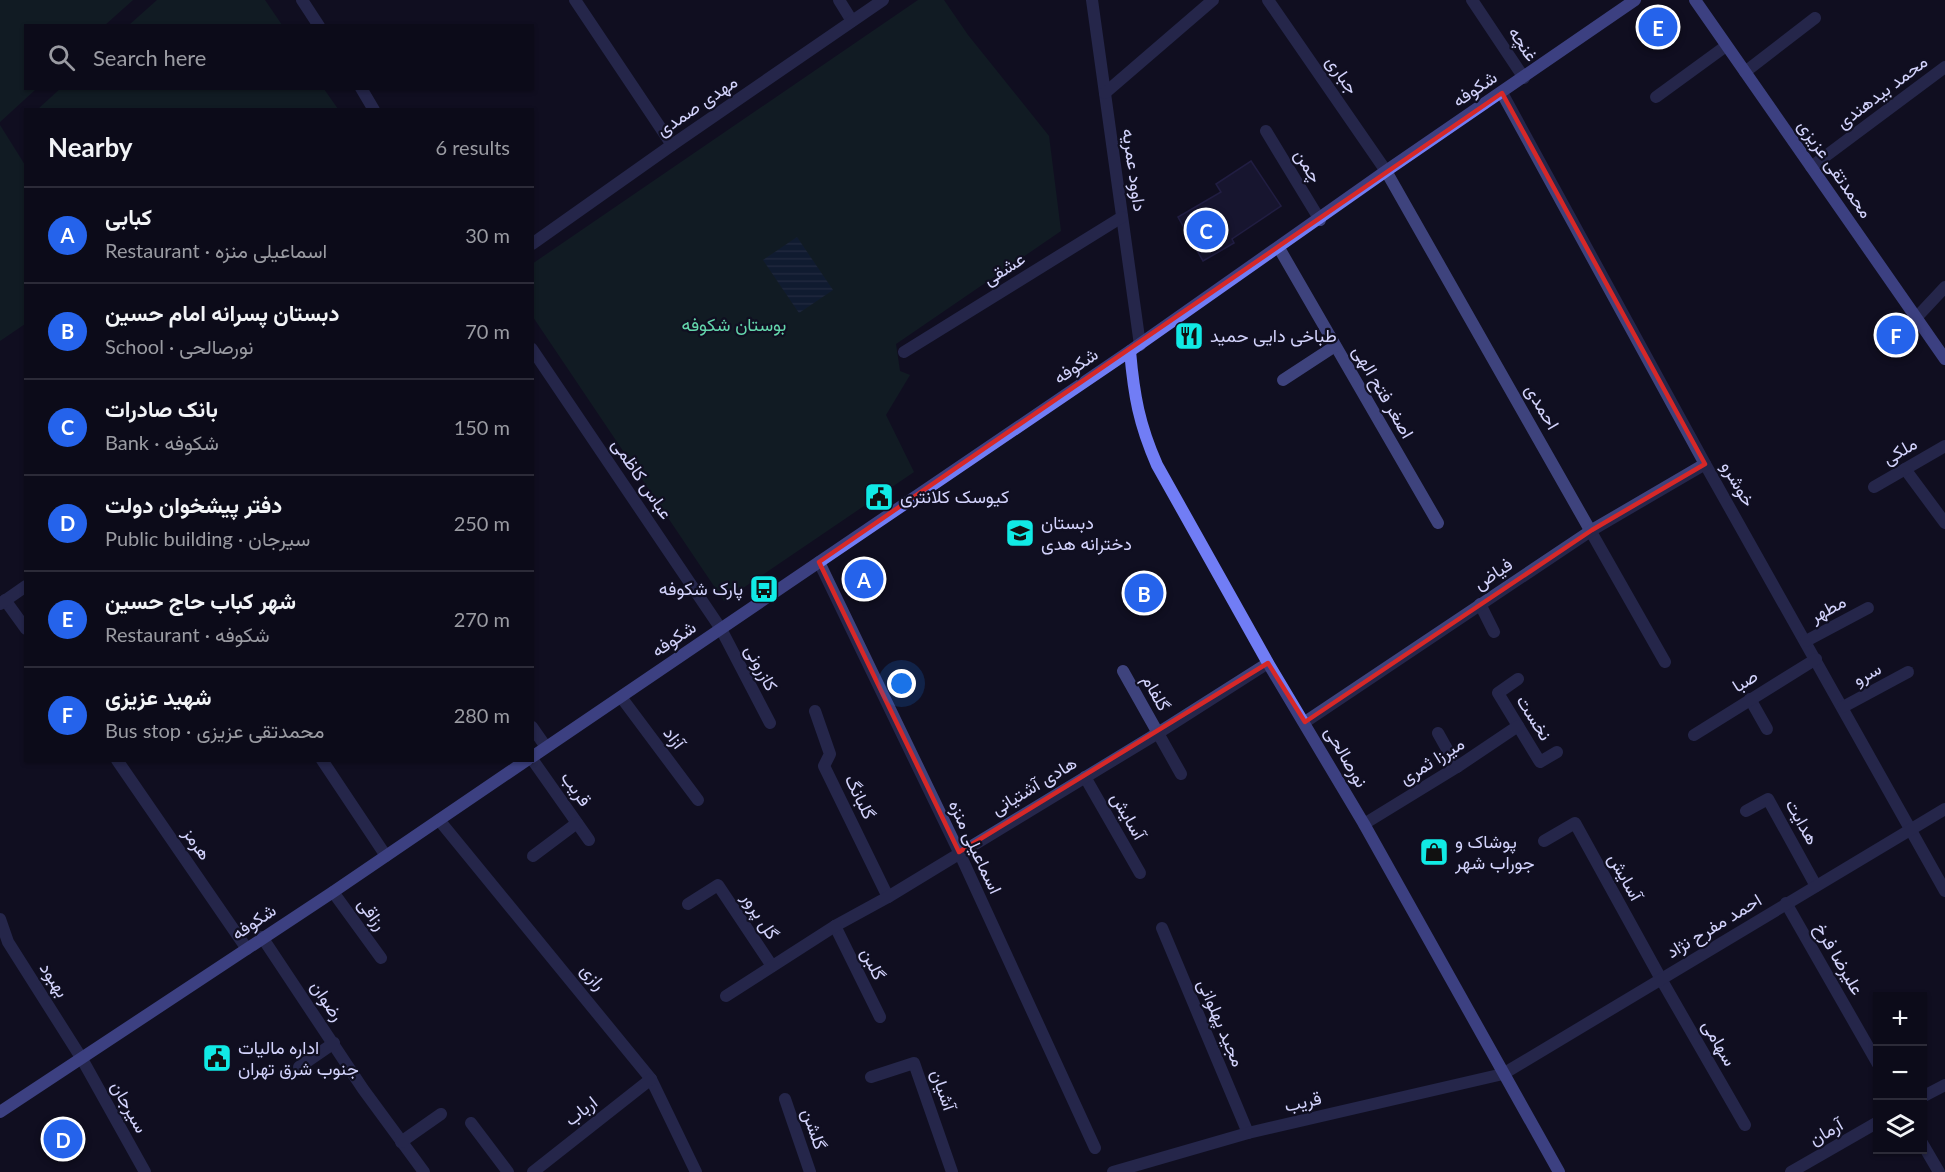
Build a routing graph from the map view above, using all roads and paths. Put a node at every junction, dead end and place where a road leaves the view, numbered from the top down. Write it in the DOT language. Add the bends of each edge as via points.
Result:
graph roads {
  1 [pos="302,0"];
  2 [pos="575,0"];
  3 [pos="839,0"];
  4 [pos="883,0"];
  5 [pos="1092,0"];
  6 [pos="1213,0"];
  7 [pos="1268,0"];
  8 [pos="1472,0"];
  9 [pos="1635,0"];
  10 [pos="1695,0"];
  11 [pos="1815,18"];
  12 [pos="852,21"];
  13 [pos="318,24"];
  14 [pos="1726,46"];
  15 [pos="1945,67"];
  16 [pos="1745,72"];
  17 [pos="1524,78"];
  18 [pos="361,90"];
  19 [pos="1105,93"];
  20 [pos="1502,93"];
  21 [pos="1656,97"];
  22 [pos="373,108"];
  23 [pos="1266,131"];
  24 [pos="672,144"];
  25 [pos="1811,167"];
  26 [pos="1386,171"];
  27 [pos="1122,217"];
  28 [pos="1320,220"];
  29 [pos="534,243"];
  30 [pos="1279,248"];
  31 [pos="1945,287"];
  32 [pos="1916,318"];
  33 [pos="1335,346"];
  34 [pos="1135,348"];
  35 [pos="534,352"];
  36 [pos="904,352"];
  37 [pos="1945,359"];
  38 [pos="1283,380"];
  39 [pos="1945,446"];
  40 [pos="1705,464"];
  41 [pos="1905,469"];
  42 [pos="1874,487"];
  43 [pos="1438,523"];
  44 [pos="1945,523"];
  45 [pos="1592,530"];
  46 [pos="819,562"];
  47 [pos="24,587"];
  48 [pos="3,602"];
  49 [pos="1480,604"];
  50 [pos="1868,608"];
  51 [pos="24,627"];
  52 [pos="721,629"];
  53 [pos="1494,632"];
  54 [pos="1806,641"];
  55 [pos="1816,659"];
  56 [pos="1665,662"];
  57 [pos="1268,663"];
  58 [pos="1123,671"];
  59 [pos="1908,672"];
  60 [pos="1518,679"];
  61 [pos="621,697"];
  62 [pos="1750,699"];
  63 [pos="1843,707"];
  64 [pos="814,711"];
  65 [pos="1305,722"];
  66 [pos="770,723"];
  67 [pos="1518,726"];
  68 [pos="1767,729"];
  69 [pos="534,730"];
  70 [pos="1158,733"];
  71 [pos="1438,733"];
  72 [pos="1694,735"];
  73 [pos="546,747"];
  74 [pos="1557,752"];
  75 [pos="534,756"];
  76 [pos="534,761"];
  77 [pos="118,762"];
  78 [pos="323,762"];
  79 [pos="524,762"];
  80 [pos="1457,767"];
  81 [pos="1181,774"];
  82 [pos="1084,777"];
  83 [pos="698,800"];
  84 [pos="1945,809"];
  85 [pos="1746,811"];
  86 [pos="440,820"];
  87 [pos="577,823"];
  88 [pos="1364,824"];
  89 [pos="1910,829"];
  90 [pos="589,840"];
  91 [pos="1544,840"];
  92 [pos="959,852"];
  93 [pos="386,856"];
  94 [pos="533,856"];
  95 [pos="1140,873"];
  96 [pos="1816,886"];
  97 [pos="1945,891"];
  98 [pos="333,892"];
  99 [pos="888,897"];
  100 [pos="1786,903"];
  101 [pos="688,904"];
  102 [pos="0,919"];
  103 [pos="835,926"];
  104 [pos="1162,928"];
  105 [pos="262,938"];
  106 [pos="247,949"];
  107 [pos="381,958"];
  108 [pos="772,966"];
  109 [pos="1661,979"];
  110 [pos="726,996"];
  111 [pos="880,1017"];
  112 [pos="334,1043"];
  113 [pos="1873,1055"];
  114 [pos="81,1059"];
  115 [pos="299,1067"];
  116 [pos="1503,1074"];
  117 [pos="871,1077"];
  118 [pos="651,1079"];
  119 [pos="1945,1084"];
  120 [pos="1927,1095"];
  121 [pos="785,1099"];
  122 [pos="0,1112"];
  123 [pos="441,1114"];
  124 [pos="471,1123"];
  125 [pos="1745,1125"];
  126 [pos="1873,1125"];
  127 [pos="1248,1133"];
  128 [pos="401,1142"];
  129 [pos="1095,1148"];
  130 [pos="1927,1150"];
  131 [pos="145,1172"];
  132 [pos="424,1172"];
  133 [pos="508,1172"];
  134 [pos="533,1172"];
  135 [pos="696,1172"];
  136 [pos="810,1172"];
  137 [pos="952,1172"];
  138 [pos="1113,1172"];
  139 [pos="1559,1172"];
  140 [pos="1791,1172"];
  141 [pos="1939,1172"];
  1 -- 13 [label="street"];
  2 -- 24 [label="street"];
  3 -- 12 [label="street"];
  4 -- 12 [label="street, مهدی صمدی"];
  5 -- 19 [label="street, داوود عمریه"];
  6 -- 19 [label="street"];
  7 -- 26 [label="street, جباری"];
  8 -- 17 [label="street, غنچه"];
  9 -- 17 [label="main road, شکوفه"];
  10 -- 14 [label="main road, محمدتقی عزیزی"];
  11 -- 16 [label="street"];
  12 -- 24 [label="street, مهدی صمدی"];
  14 -- 16 [label="main road, محمدتقی عزیزی"];
  14 -- 21 [label="street"];
  15 -- 25 [label="street, محمد بیدهندی"];
  16 -- 25 [label="main road, محمدتقی عزیزی"];
  17 -- 20 [label="main road, شکوفه"];
  18 -- 22 [label="street"];
  19 -- 27 [label="street, داوود عمریه"];
  20 -- 26 [label="main road, شکوفه"];
  20 -- 40 [label="street, خوشرو"];
  23 -- 28 [label="street, چمن"];
  24 -- 29 [label="street, مهدی صمدی"];
  25 -- 32 [label="main road, محمدتقی عزیزی"];
  26 -- 28 [label="main road, شکوفه"];
  26 -- 45 [label="street, احمدی"];
  27 -- 34 [label="street, داوود عمریه"];
  27 -- 36 [label="street, عشقی"];
  28 -- 30 [label="main road, شکوفه"];
  30 -- 33 [label="street, اصغر فتح الهی"];
  30 -- 34 [label="main road, شکوفه"];
  31 -- 32 [label="street"];
  32 -- 37 [label="main road, محمدتقی عزیزی"];
  33 -- 38 [label="street"];
  33 -- 43 [label="street, اصغر فتح الهی"];
  34 -- 46 [label="main road, شکوفه"];
  34 -- 57 [label="main road, نورصالحی" via="1134,394 1145,439"];
  35 -- 52 [label="street, عباس کاظمی"];
  39 -- 41 [label="street, ملکی"];
  40 -- 45 [label="street, فیاض"];
  40 -- 54 [label="street, خوشرو"];
  41 -- 42 [label="street, ملکی"];
  41 -- 44 [label="street"];
  45 -- 49 [label="street, فیاض"];
  45 -- 56 [label="street, احمدی"];
  46 -- 52 [label="main road, شکوفه"];
  46 -- 92 [label="street, اسماعیلی منزه"];
  47 -- 48 [label="street"];
  48 -- 51 [label="street"];
  49 -- 53 [label="street"];
  49 -- 65 [label="street, فیاض"];
  50 -- 54 [label="street, مطهر"];
  52 -- 61 [label="main road, شکوفه"];
  52 -- 66 [label="street, کازرونی"];
  54 -- 55 [label="street, خوشرو"];
  55 -- 62 [label="street, صبا"];
  55 -- 63 [label="street, خوشرو"];
  57 -- 65 [label="main road, نورصالحی"];
  57 -- 70 [label="street, هادی آشتیانی"];
  58 -- 70 [label="street, گلفام"];
  59 -- 63 [label="street, سرو"];
  60 -- 67 [label="street, نخست" via="1498,693"];
  61 -- 73 [label="main road, شکوفه"];
  61 -- 83 [label="street, آزاد"];
  62 -- 68 [label="street"];
  62 -- 72 [label="street, صبا"];
  63 -- 89 [label="street, خوشرو"];
  64 -- 99 [label="street, گلبانگ" via="830,754 824,766"];
  65 -- 88 [label="main road, نورصالحی"];
  67 -- 74 [label="street, نخست" via="1540,762"];
  67 -- 80 [label="street, میرزا ثمری"];
  69 -- 73 [label="street"];
  70 -- 81 [label="street, گلفام"];
  70 -- 82 [label="street, هادی آشتیانی"];
  71 -- 80 [label="street"];
  73 -- 75 [label="main road, شکوفه"];
  76 -- 87 [label="street, قریب"];
  77 -- 106 [label="street, هرمز"];
  78 -- 93 [label="street"];
  79 -- 86 [label="main road, شکوفه"];
  80 -- 88 [label="street, میرزا ثمری"];
  82 -- 92 [label="street, هادی آشتیانی"];
  82 -- 95 [label="street, آسایش"];
  84 -- 89 [label="street, احمد مفرح نژاد"];
  85 -- 96 [label="street, هدایت" via="1768,799"];
  86 -- 93 [label="main road, شکوفه"];
  86 -- 118 [label="street, رازی"];
  87 -- 90 [label="street, قریب"];
  87 -- 94 [label="street"];
  88 -- 116 [label="main road, نورصالحی"];
  89 -- 96 [label="street, احمد مفرح نژاد"];
  89 -- 97 [label="street, خوشرو"];
  91 -- 109 [label="street, آسایش" via="1575,823"];
  92 -- 99 [label="street, هادی آشتیانی"];
  92 -- 129 [label="street, اسماعیلی منزه"];
  93 -- 98 [label="main road, شکوفه"];
  96 -- 100 [label="street, احمد مفرح نژاد"];
  98 -- 105 [label="main road, شکوفه"];
  98 -- 107 [label="street, رزاقی"];
  99 -- 103 [label="street, هادی آشتیانی"];
  100 -- 109 [label="street, احمد مفرح نژاد"];
  100 -- 113 [label="street, علیرضا فرخ"];
  101 -- 108 [label="street, گل پرور" via="718,885"];
  102 -- 114 [label="street, بهبود" via="9,942"];
  103 -- 108 [label="street, هادی آشتیانی"];
  103 -- 111 [label="street, گلبن"];
  104 -- 127 [label="street, مجید پهلوانی"];
  105 -- 106 [label="main road, شکوفه"];
  105 -- 112 [label="street, رضوان"];
  106 -- 114 [label="main road, شکوفه"];
  108 -- 110 [label="street, هادی آشتیانی"];
  109 -- 116 [label="street, احمد مفرح نژاد"];
  109 -- 125 [label="street, سهامی"];
  112 -- 115 [label="street"];
  112 -- 128 [label="street, رضوان"];
  114 -- 122 [label="main road, شکوفه"];
  114 -- 131 [label="street, سیرجان"];
  116 -- 127 [label="street, قریب"];
  116 -- 139 [label="main road, نورصالحی"];
  117 -- 137 [label="street, آشیان" via="914,1063"];
  118 -- 134 [label="street, ارباب"];
  118 -- 135 [label="street, رازی"];
  119 -- 120 [label="street"];
  121 -- 136 [label="street, گلشن"];
  123 -- 128 [label="street"];
  124 -- 133 [label="street"];
  126 -- 140 [label="street, آرمان"];
  127 -- 138 [label="street, قریب"];
  128 -- 132 [label="street, رضوان"];
  130 -- 141 [label="street"];
}
